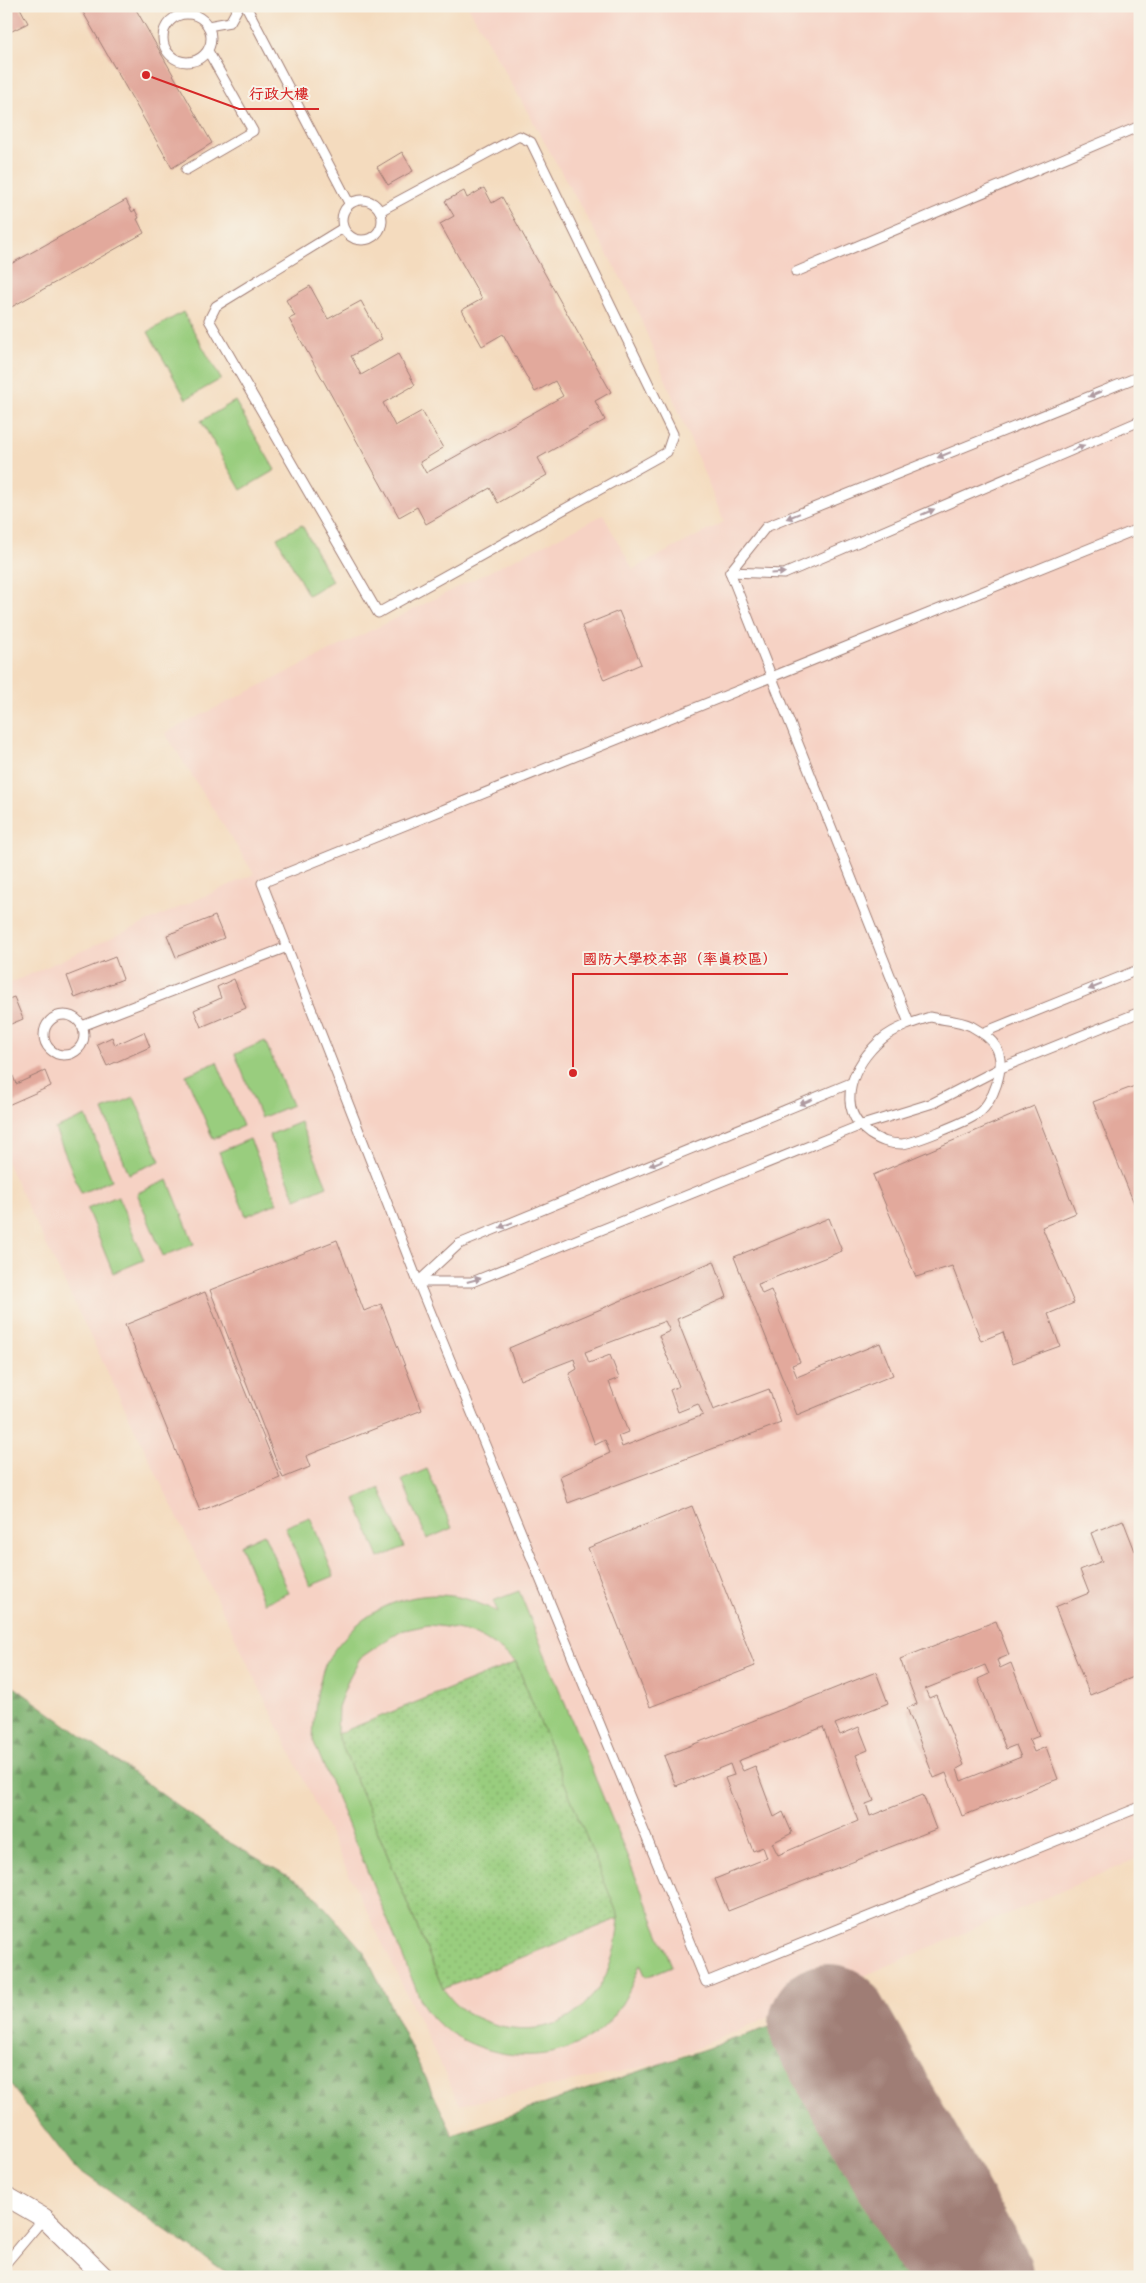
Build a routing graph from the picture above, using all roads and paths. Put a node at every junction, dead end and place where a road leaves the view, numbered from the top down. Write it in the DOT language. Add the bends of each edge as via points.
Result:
graph roads {
  1 [pos="239,6"];
  2 [pos="246,6"];
  3 [pos="180,10"];
  4 [pos="208,26"];
  5 [pos="208,51"];
  6 [pos="1140,126"];
  7 [pos="186,170"];
  8 [pos="349,204"];
  9 [pos="380,211"];
  10 [pos="343,228"];
  11 [pos="796,272"];
  12 [pos="1140,376"];
  13 [pos="1140,421"];
  14 [pos="1140,528"];
  15 [pos="730,572"];
  16 [pos="771,676"];
  17 [pos="287,947"];
  18 [pos="1140,969"];
  19 [pos="1140,1012"];
  20 [pos="909,1023"];
  21 [pos="82,1026"];
  22 [pos="982,1032"];
  23 [pos="1001,1068"];
  24 [pos="851,1083"];
  25 [pos="859,1126"];
  26 [pos="418,1282"];
  27 [pos="1140,1807"];
  28 [pos="6,2196"];
  29 [pos="44,2218"];
  30 [pos="6,2263"];
  31 [pos="104,2277"];
  1 -- 4 [label="lane" via="230,22"];
  2 -- 8 [label="lane"];
  3 -- 4 [label="lane" via="201,18"];
  3 -- 5 [label="lane" via="165,30 164,42 168,53 178,60 190,62"];
  4 -- 5 [label="lane" via="212,37"];
  5 -- 7 [label="lane" via="252,131"];
  6 -- 11 [label="lane"];
  8 -- 9 [label="lane" via="367,200"];
  8 -- 10 [label="lane" via="341,220"];
  9 -- 10 [label="lane" via="380,229 366,240 349,236"];
  9 -- 10 [label="lane" via="519,136 532,142 673,434 667,452 378,612 210,320 216,306"];
  12 -- 15 [label="lane, one-way" via="766,527"];
  15 -- 13 [label="lane, one-way" via="784,574"];
  14 -- 16 [label="lane"];
  15 -- 16 [label="lane"];
  16 -- 17 [label="lane" via="262,882"];
  16 -- 20 [label="lane"];
  17 -- 21 [label="lane"];
  17 -- 26 [label="lane"];
  18 -- 22 [label="lane, one-way"];
  19 -- 23 [label="lane"];
  20 -- 22 [label="lane" via="930,1017 968,1024"];
  20 -- 24 [label="lane" via="882,1038 862,1061"];
  21 -- 21 [label="lane" via="75,1018 64,1014 53,1017 46,1026 44,1037 48,1048 58,1054 69,1054 79,1048 84,1038"];
  22 -- 23 [label="lane" via="997,1048"];
  23 -- 25 [label="lane" via="933,1103"];
  23 -- 25 [label="lane" via="994,1094 978,1115 904,1144 882,1142"];
  24 -- 25 [label="lane" via="849,1106"];
  24 -- 26 [label="lane, one-way" via="459,1244"];
  26 -- 25 [label="lane, one-way" via="472,1282"];
  26 -- 27 [label="lane" via="706,1982"];
  28 -- 29 [label="street"];
  29 -- 30 [label="lane"];
  29 -- 31 [label="street"];
}
